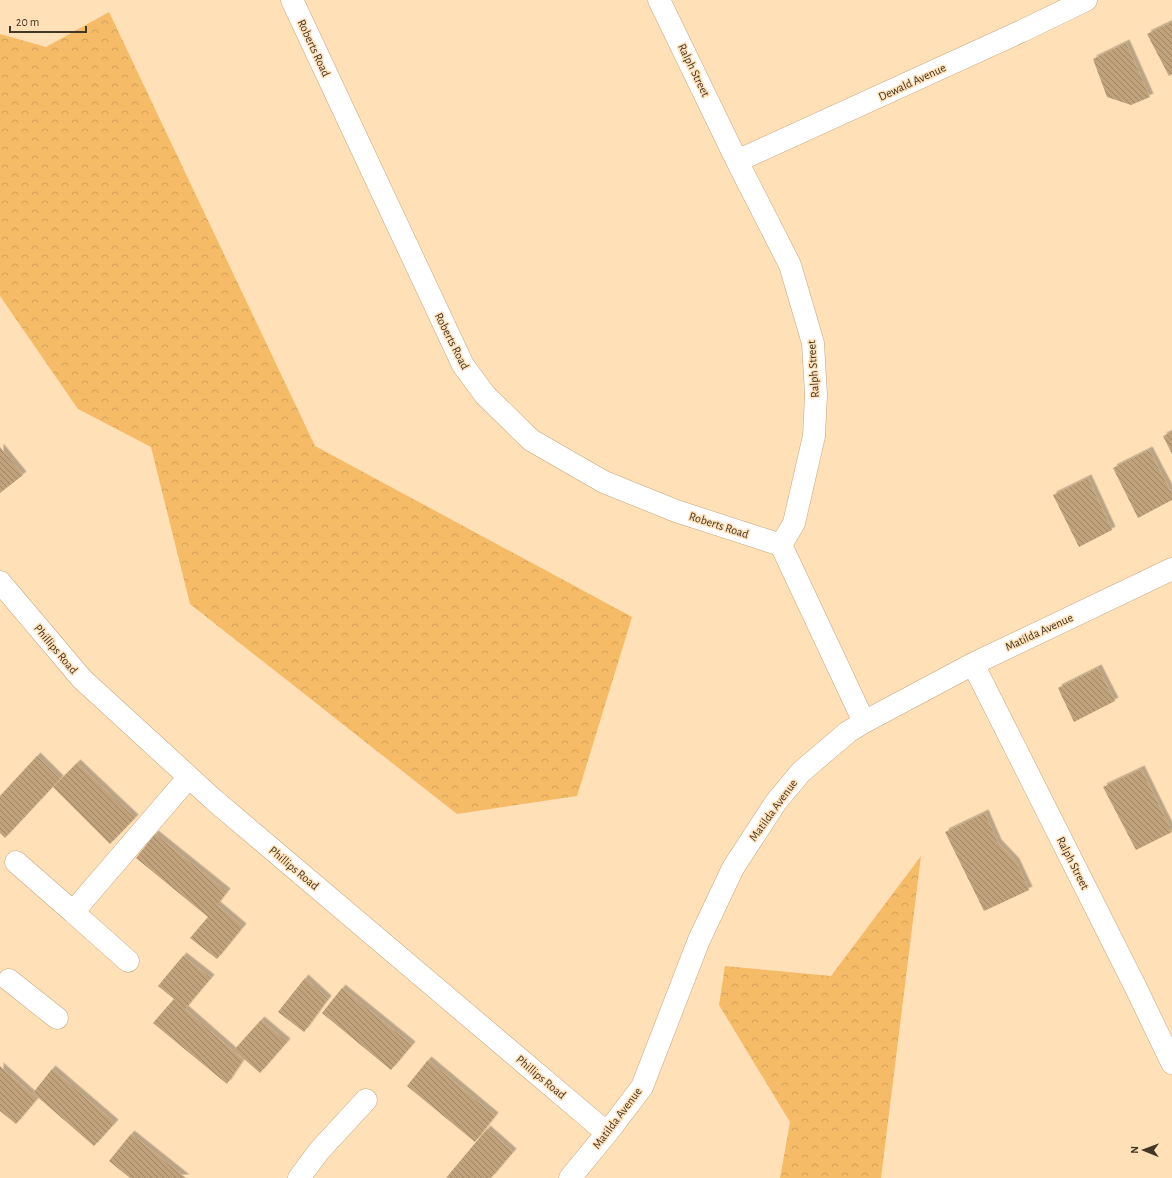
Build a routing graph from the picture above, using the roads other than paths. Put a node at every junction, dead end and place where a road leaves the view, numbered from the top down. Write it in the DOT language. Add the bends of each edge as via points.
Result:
graph roads {
  1 [pos="292,0"];
  2 [pos="659,0"];
  3 [pos="1086,0"];
  4 [pos="738,161"];
  5 [pos="781,545"];
  6 [pos="1172,569"];
  7 [pos="0,582"];
  8 [pos="973,664"];
  9 [pos="864,722"];
  10 [pos="189,777"];
  11 [pos="16,862"];
  12 [pos="73,912"];
  13 [pos="128,961"];
  14 [pos="3,981"];
  15 [pos="57,1018"];
  16 [pos="1172,1063"];
  17 [pos="366,1100"];
  18 [pos="607,1133"];
  19 [pos="300,1178"];
  20 [pos="570,1178"];
  1 -- 5 [label="street, Roberts Road" via="463,365 485,395 531,440 604,482 676,511"];
  2 -- 4 [label="street, Ralph Street"];
  3 -- 4 [label="street, Dewald Avenue"];
  4 -- 5 [label="street, Ralph Street" via="790,265 813,342 816,395 814,436 794,523"];
  5 -- 9 [label="street"];
  6 -- 8 [label="street, Matilda Avenue"];
  7 -- 10 [label="street, Phillips Road" via="82,679"];
  8 -- 9 [label="street, Matilda Avenue"];
  8 -- 16 [label="street, Ralph Street"];
  9 -- 18 [label="street, Matilda Avenue" via="848,732 801,772 776,802 733,868 699,940 642,1087"];
  10 -- 12 [label="street"];
  10 -- 18 [label="street, Phillips Road"];
  11 -- 12 [label="street"];
  12 -- 13 [label="street"];
  14 -- 15 [label="street"];
  17 -- 19 [label="street" via="319,1151"];
  18 -- 20 [label="street, Matilda Avenue"];
}
